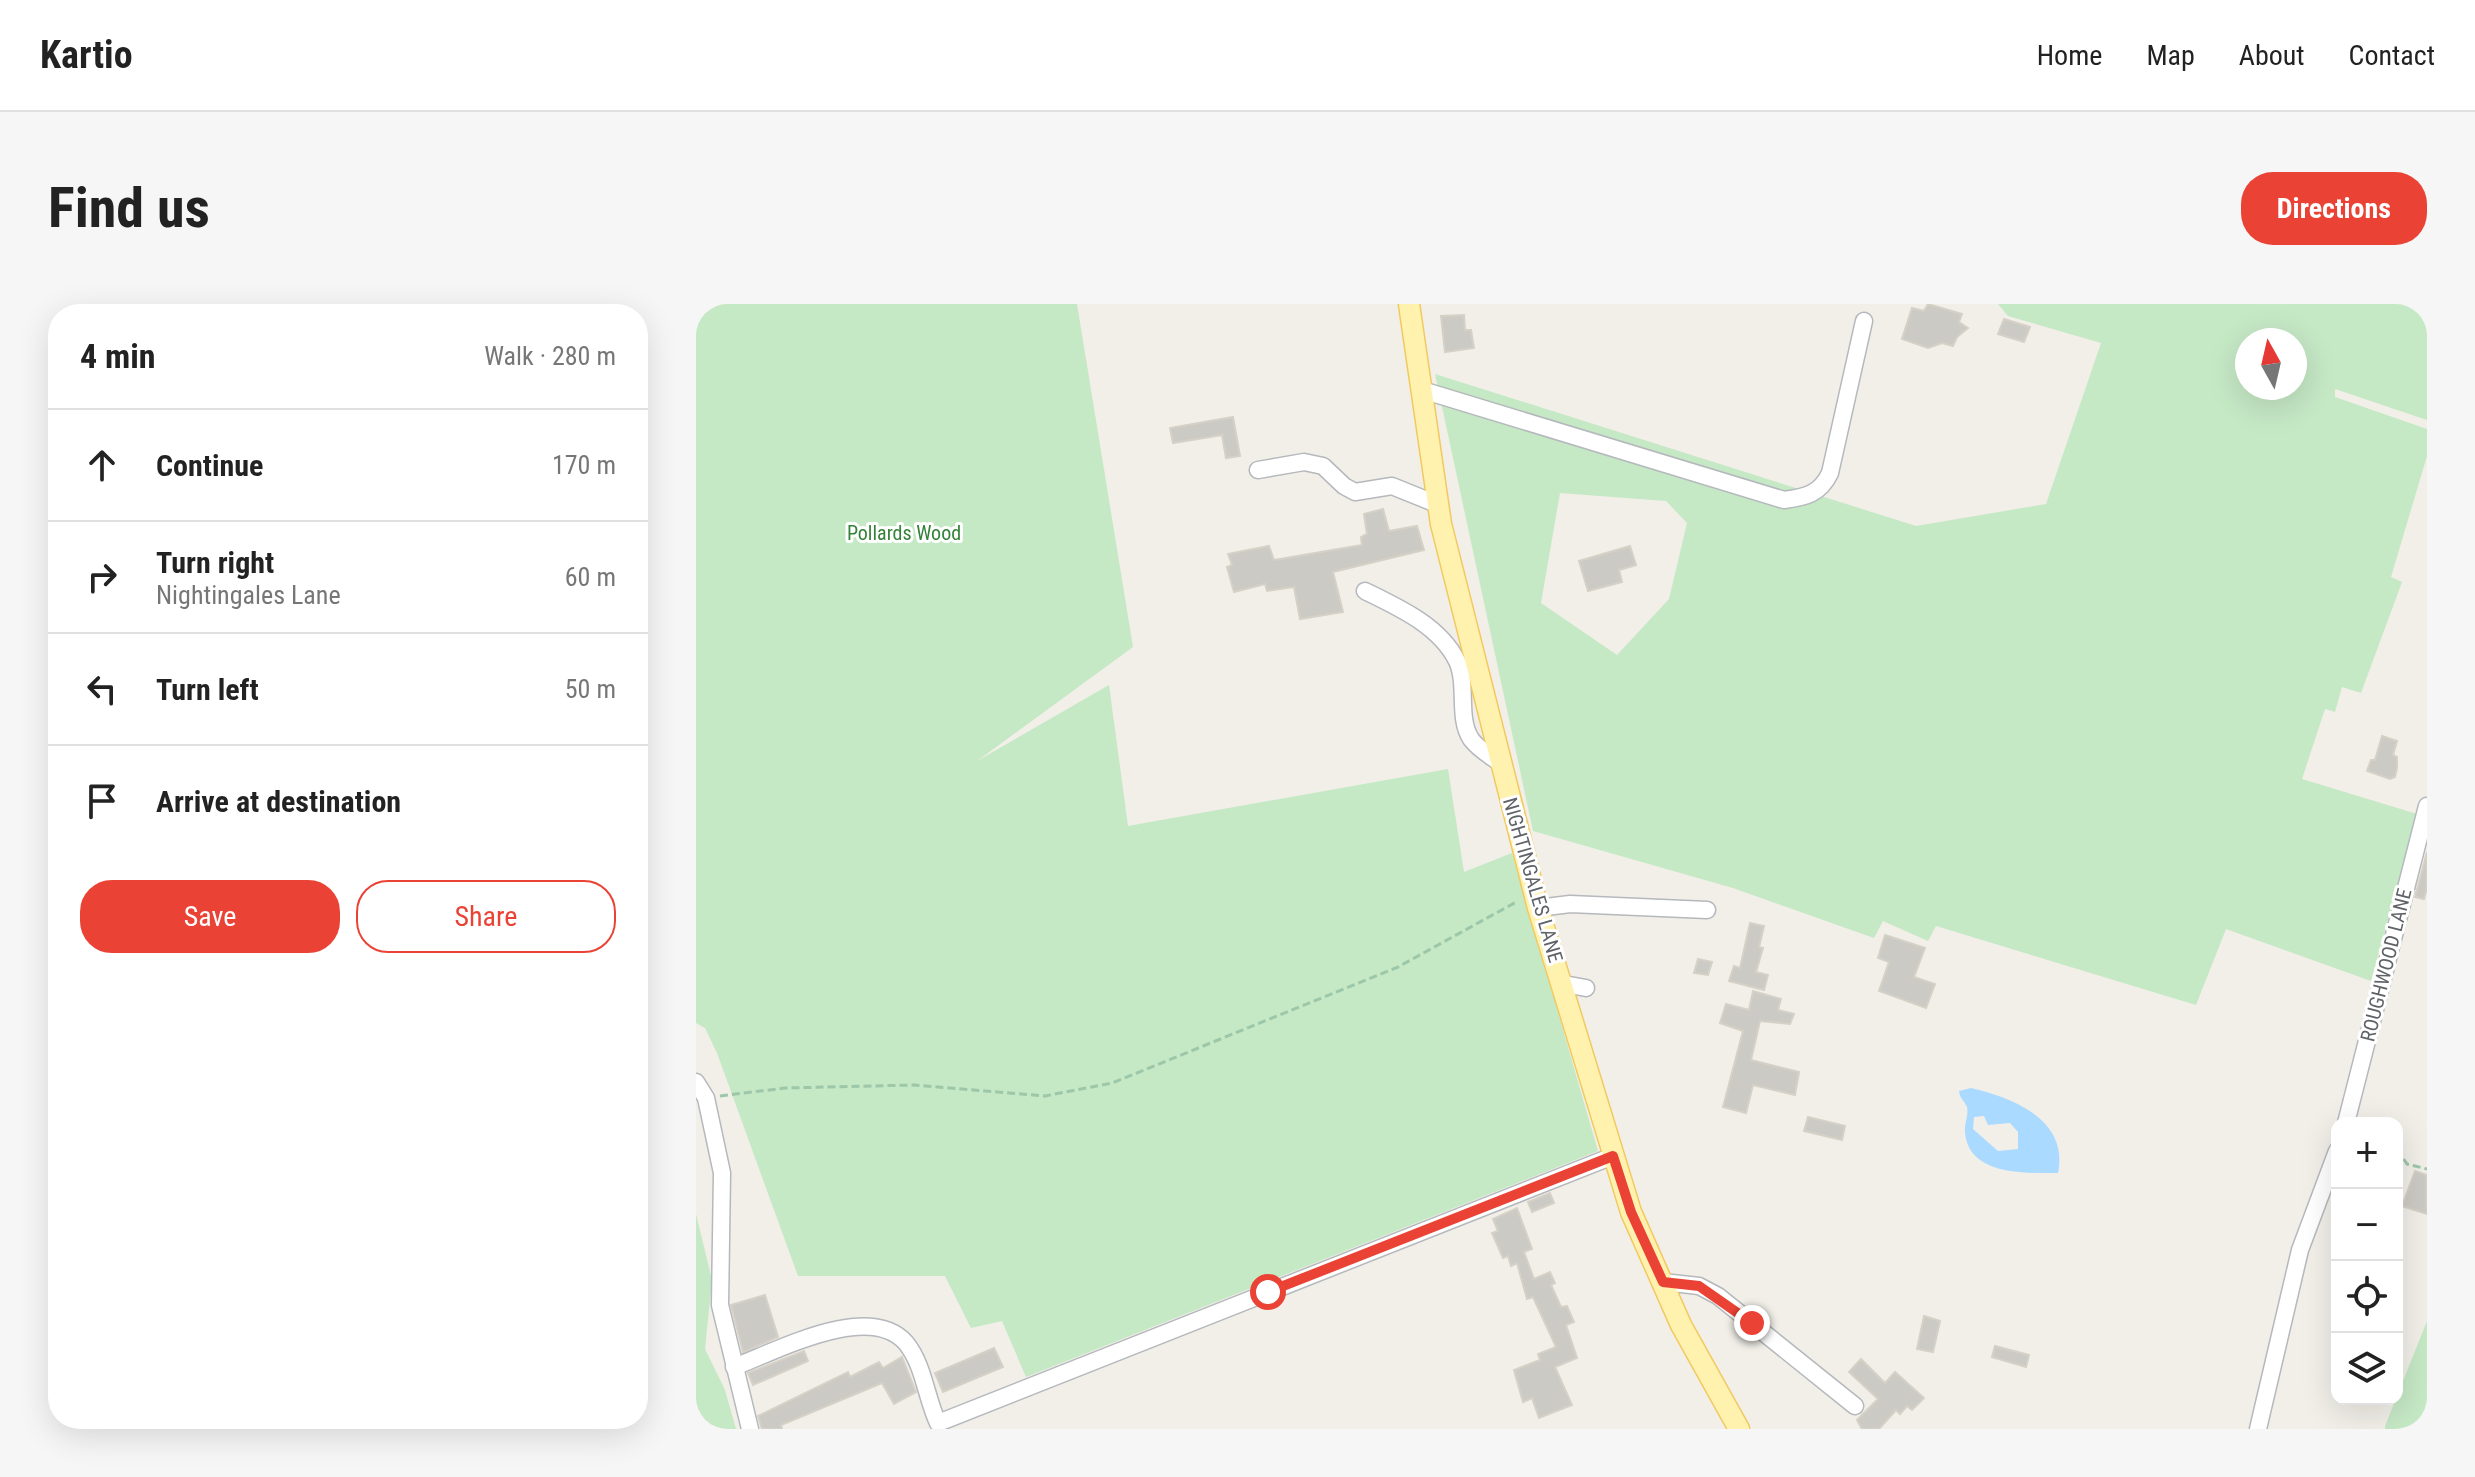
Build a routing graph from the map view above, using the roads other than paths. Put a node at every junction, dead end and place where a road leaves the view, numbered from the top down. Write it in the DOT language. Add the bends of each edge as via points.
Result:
graph roads {
  1 [pos="1409,304"];
  2 [pos="1864,321"];
  3 [pos="1422,390"];
  4 [pos="1258,470"];
  5 [pos="1439,505"];
  6 [pos="1365,591"];
  7 [pos="1500,763"];
  8 [pos="2427,806"];
  9 [pos="1531,903"];
  10 [pos="1707,910"];
  11 [pos="1564,984"];
  12 [pos="1586,988"];
  13 [pos="696,1082"];
  14 [pos="2348,1117"];
  15 [pos="1613,1156"];
  16 [pos="2331,1167"];
  17 [pos="1663,1282"];
  18 [pos="734,1367"];
  19 [pos="1855,1406"];
  20 [pos="750,1429"];
  21 [pos="1739,1429"];
  22 [pos="2258,1429"];
  1 -- 3 [label="main road, NIGHTINGALES LANE"];
  2 -- 3 [label="street" via="1830,473 1823,487 1807,497 1784,500"];
  3 -- 5 [label="main road, NIGHTINGALES LANE"];
  4 -- 5 [label="street" via="1304,462 1323,466 1355,492 1392,486"];
  5 -- 7 [label="main road, NIGHTINGALES LANE"];
  6 -- 7 [label="street" via="1403,610 1449,649 1459,667 1467,731"];
  7 -- 9 [label="main road, NIGHTINGALES LANE"];
  8 -- 14 [label="street, ROUGHWOOD LANE"];
  9 -- 10 [label="street"];
  9 -- 11 [label="main road, NIGHTINGALES LANE"];
  11 -- 12 [label="street"];
  11 -- 15 [label="main road, NIGHTINGALES LANE"];
  13 -- 18 [label="street" via="706,1098 722,1173 720,1305"];
  15 -- 17 [label="main road, NIGHTINGALES LANE"];
  15 -- 18 [label="street" via="938,1423 905,1342 883,1328 836,1329"];
  16 -- 22 [label="street" via="2300,1250"];
  17 -- 19 [label="street" via="1699,1286 1718,1296"];
  17 -- 21 [label="main road, NIGHTINGALES LANE"];
  18 -- 20 [label="street"];
}
